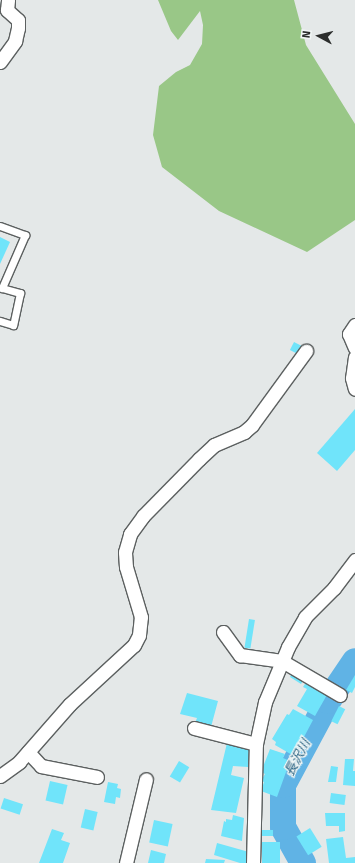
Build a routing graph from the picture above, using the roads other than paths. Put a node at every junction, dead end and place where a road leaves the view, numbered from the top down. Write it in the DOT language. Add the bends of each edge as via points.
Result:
graph roads {
  1 [pos="8,0"];
  2 [pos="0,62"];
  3 [pos="0,226"];
  4 [pos="0,321"];
  5 [pos="355,325"];
  6 [pos="355,348"];
  7 [pos="306,351"];
  8 [pos="355,357"];
  9 [pos="355,389"];
  10 [pos="355,560"];
  11 [pos="223,632"];
  12 [pos="282,661"];
  13 [pos="335,692"];
  14 [pos="194,728"];
  15 [pos="256,744"];
  16 [pos="28,752"];
  17 [pos="0,776"];
  18 [pos="97,777"];
  19 [pos="146,779"];
  20 [pos="126,863"];
  21 [pos="253,863"];
  1 -- 2 [label="street" via="7,10 18,20 18,28 15,41"];
  3 -- 4 [label="lane" via="25,235 2,288 20,293 13,325"];
  5 -- 6 [label="street" via="349,334"];
  7 -- 16 [label="street" via="252,425 244,432 214,446 199,459 143,516 130,534 126,567 140,618 139,635 134,645 70,704"];
  8 -- 9 [label="street" via="352,378"];
  10 -- 12 [label="street" via="334,588 305,617"];
  11 -- 12 [label="street" via="240,655"];
  12 -- 13 [label="street"];
  12 -- 15 [label="street" via="264,702"];
  14 -- 15 [label="street"];
  15 -- 21 [label="street"];
  16 -- 17 [label="street"];
  16 -- 18 [label="street" via="41,766"];
  19 -- 20 [label="street"];
}
